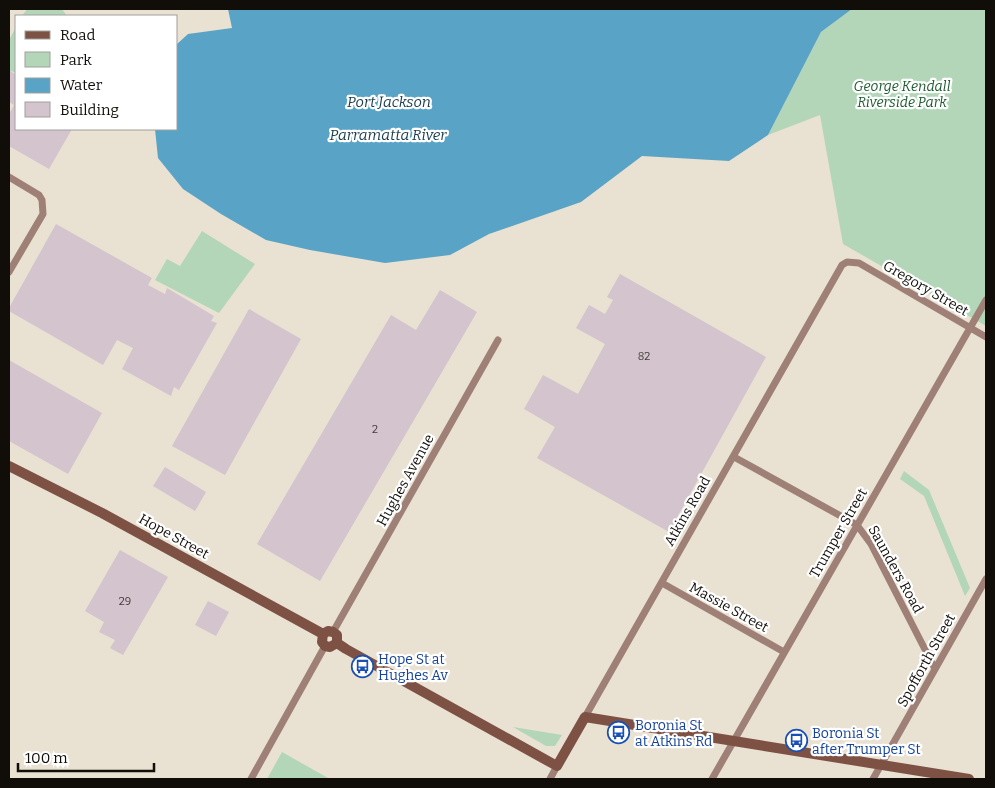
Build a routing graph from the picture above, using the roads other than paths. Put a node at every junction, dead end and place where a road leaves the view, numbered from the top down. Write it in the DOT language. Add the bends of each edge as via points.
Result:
graph roads {
  1 [pos="9,177"];
  2 [pos="852,262"];
  3 [pos="9,272"];
  4 [pos="986,300"];
  5 [pos="970,328"];
  6 [pos="986,337"];
  7 [pos="498,340"];
  8 [pos="734,457"];
  9 [pos="9,466"];
  10 [pos="857,525"];
  11 [pos="986,579"];
  12 [pos="662,583"];
  13 [pos="328,633"];
  14 [pos="337,643"];
  15 [pos="325,646"];
  16 [pos="784,652"];
  17 [pos="935,669"];
  18 [pos="585,717"];
  19 [pos="733,742"];
  20 [pos="882,764"];
  21 [pos="557,766"];
  22 [pos="251,779"];
  23 [pos="550,779"];
  24 [pos="712,779"];
  25 [pos="873,779"];
  26 [pos="969,779"];
  1 -- 3 [label="street" via="39,195 43,214"];
  2 -- 5 [label="street, Gregory Street"];
  2 -- 8 [label="street, Atkins Road" via="842,265"];
  4 -- 5 [label="street, Trumper Street"];
  5 -- 6 [label="street, Gregory Street"];
  5 -- 10 [label="street, Trumper Street"];
  7 -- 13 [label="street, Hughes Avenue"];
  8 -- 10 [label="street, Saunders Road"];
  8 -- 12 [label="street, Atkins Road"];
  9 -- 13 [label="street, Hope Street"];
  10 -- 16 [label="street, Trumper Street"];
  10 -- 17 [label="street, Saunders Road" via="871,544"];
  11 -- 17 [label="street, Spofforth Street"];
  12 -- 16 [label="street, Massie Street"];
  12 -- 18 [label="street, Atkins Road"];
  13 -- 14 [label="street" via="337,636"];
  13 -- 15 [label="street" via="322,642"];
  14 -- 15 [label="street"];
  14 -- 21 [label="street"];
  15 -- 22 [label="street"];
  16 -- 19 [label="street, Trumper Street"];
  17 -- 20 [label="street, Spofforth Street"];
  18 -- 19 [label="street"];
  18 -- 21 [label="street, Atkins Road"];
  19 -- 20 [label="street"];
  19 -- 24 [label="street, Trumper Street"];
  20 -- 25 [label="street, Spofforth Street"];
  20 -- 26 [label="street"];
  21 -- 23 [label="street, Atkins Road"];
}
